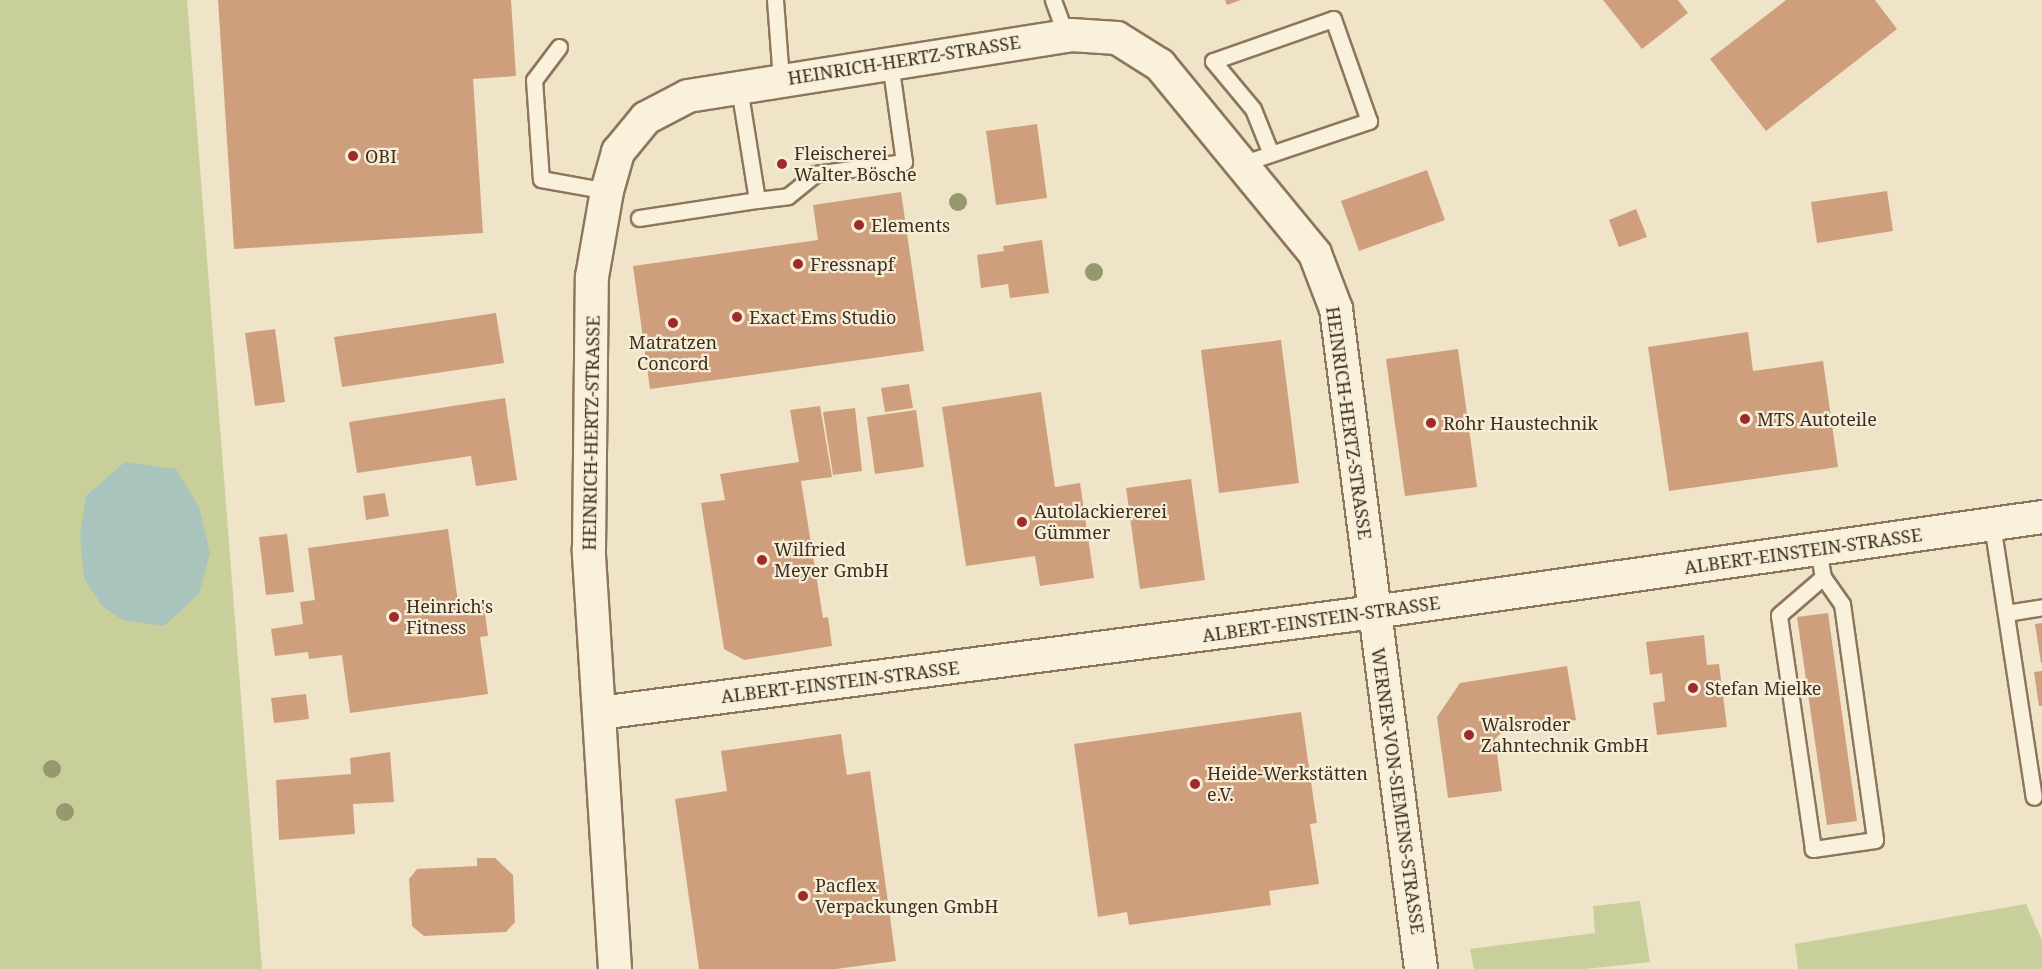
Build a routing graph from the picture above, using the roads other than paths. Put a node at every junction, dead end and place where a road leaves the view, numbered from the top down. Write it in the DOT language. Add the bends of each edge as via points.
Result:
graph roads {
  1 [pos="775,0"];
  2 [pos="1053,0"];
  3 [pos="1066,36"];
  4 [pos="559,47"];
  5 [pos="890,62"];
  6 [pos="781,79"];
  7 [pos="739,87"];
  8 [pos="1258,159"];
  9 [pos="607,190"];
  10 [pos="757,200"];
  11 [pos="639,218"];
  12 [pos="2042,517"];
  13 [pos="1992,524"];
  14 [pos="1820,563"];
  15 [pos="2042,607"];
  16 [pos="1374,612"];
  17 [pos="2006,613"];
  18 [pos="600,713"];
  19 [pos="2034,796"];
  20 [pos="615,969"];
  21 [pos="1421,969"];
  1 -- 6 [label="lane"];
  2 -- 3 [label="lane"];
  3 -- 5 [label="street, HEINRICH-HERTZ-STRASSE"];
  3 -- 8 [label="street, HEINRICH-HERTZ-STRASSE" via="1117,38 1160,65"];
  4 -- 9 [label="lane" via="534,80 541,179"];
  5 -- 6 [label="street, HEINRICH-HERTZ-STRASSE"];
  5 -- 10 [label="lane" via="904,162 815,174 788,196"];
  6 -- 7 [label="street, HEINRICH-HERTZ-STRASSE"];
  7 -- 9 [label="street, HEINRICH-HERTZ-STRASSE" via="688,96 646,118 618,152"];
  7 -- 10 [label="lane"];
  8 -- 8 [label="lane" via="1369,121 1333,19 1213,61 1253,109"];
  8 -- 16 [label="street, HEINRICH-HERTZ-STRASSE" via="1316,254 1336,309"];
  9 -- 18 [label="street, HEINRICH-HERTZ-STRASSE" via="592,277 589,550"];
  10 -- 11 [label="lane"];
  12 -- 13 [label="street, ALBERT-EINSTEIN-STRASSE"];
  13 -- 14 [label="street, ALBERT-EINSTEIN-STRASSE"];
  13 -- 17 [label="lane"];
  14 -- 14 [label="lane" via="1842,604 1875,840 1813,849 1779,615"];
  14 -- 16 [label="street, ALBERT-EINSTEIN-STRASSE"];
  15 -- 17 [label="lane"];
  16 -- 18 [label="street, ALBERT-EINSTEIN-STRASSE"];
  16 -- 21 [label="street, WERNER-VON-SIEMENS-STRASSE"];
  17 -- 19 [label="lane"];
  18 -- 20 [label="street, HEINRICH-HERTZ-STRASSE"];
}
